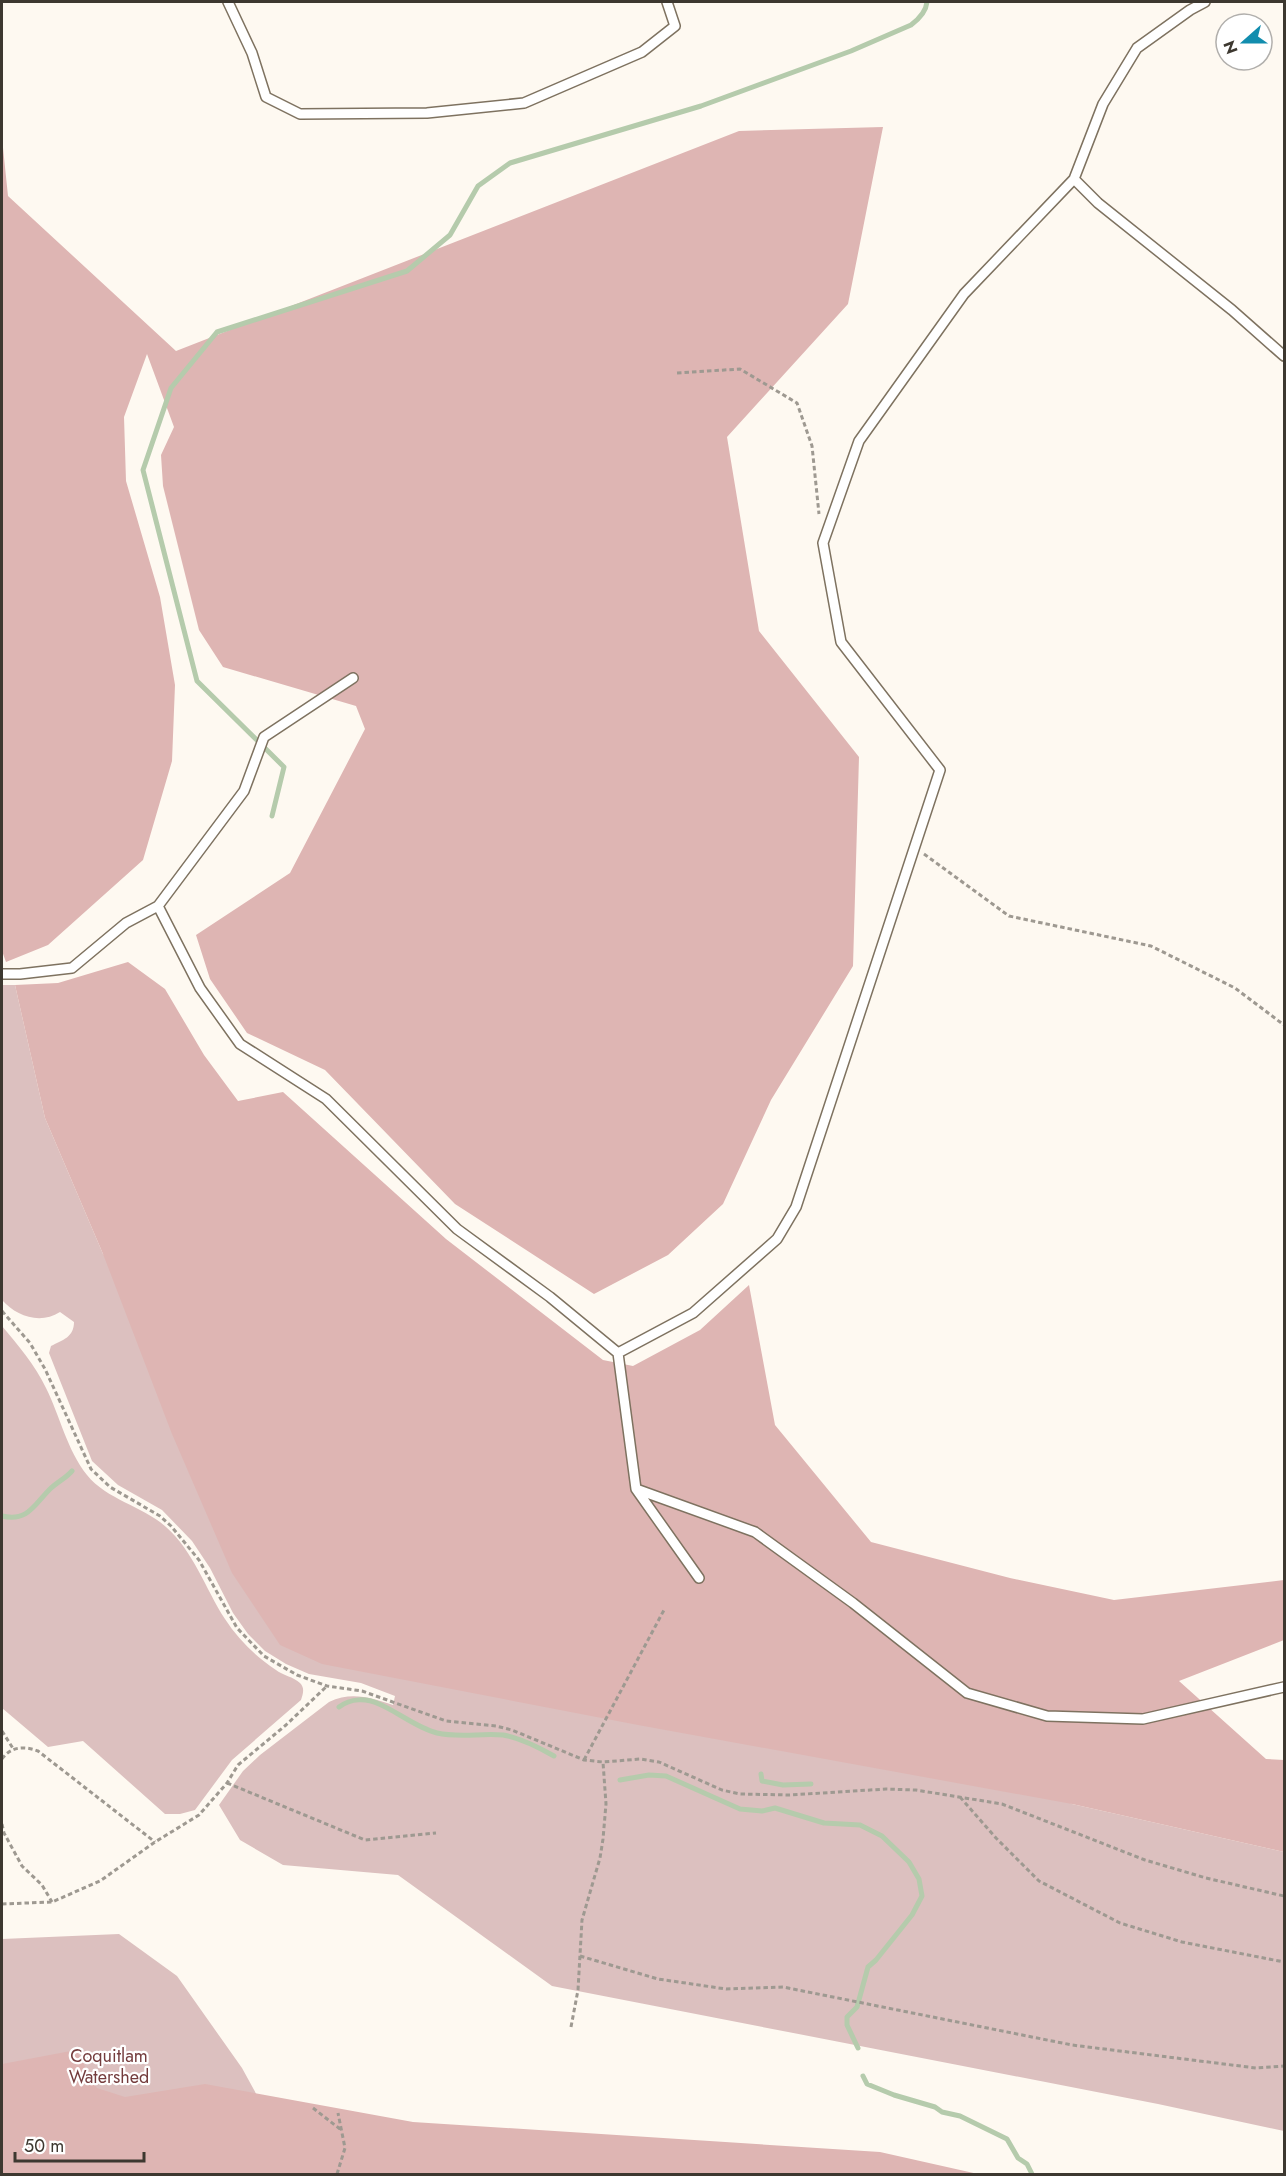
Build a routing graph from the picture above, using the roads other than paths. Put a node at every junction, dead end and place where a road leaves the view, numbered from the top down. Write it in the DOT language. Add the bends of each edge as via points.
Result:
graph roads {
  1 [pos="228,2"];
  2 [pos="667,2"];
  3 [pos="1205,2"];
  4 [pos="1074,179"];
  5 [pos="1284,356"];
  6 [pos="354,678"];
  7 [pos="158,906"];
  8 [pos="2,974"];
  9 [pos="618,1353"];
  10 [pos="636,1489"];
  11 [pos="699,1578"];
  12 [pos="1284,1687"];
  1 -- 2 [label="lane" via="252,53 266,97 300,114 427,113 524,103 642,52 675,26"];
  3 -- 4 [label="lane" via="1137,48 1103,104"];
  4 -- 5 [label="lane"];
  4 -- 9 [label="lane" via="964,294 859,441 823,543 841,642 940,770 796,1207 777,1239 693,1313"];
  6 -- 7 [label="lane" via="264,737 244,791"];
  7 -- 8 [label="lane" via="126,923 72,968"];
  7 -- 9 [label="lane" via="200,988 240,1044 326,1098 457,1229"];
  9 -- 10 [label="lane"];
  10 -- 11 [label="lane"];
  10 -- 12 [label="lane" via="755,1532 967,1693 1047,1716 1143,1719"];
}
